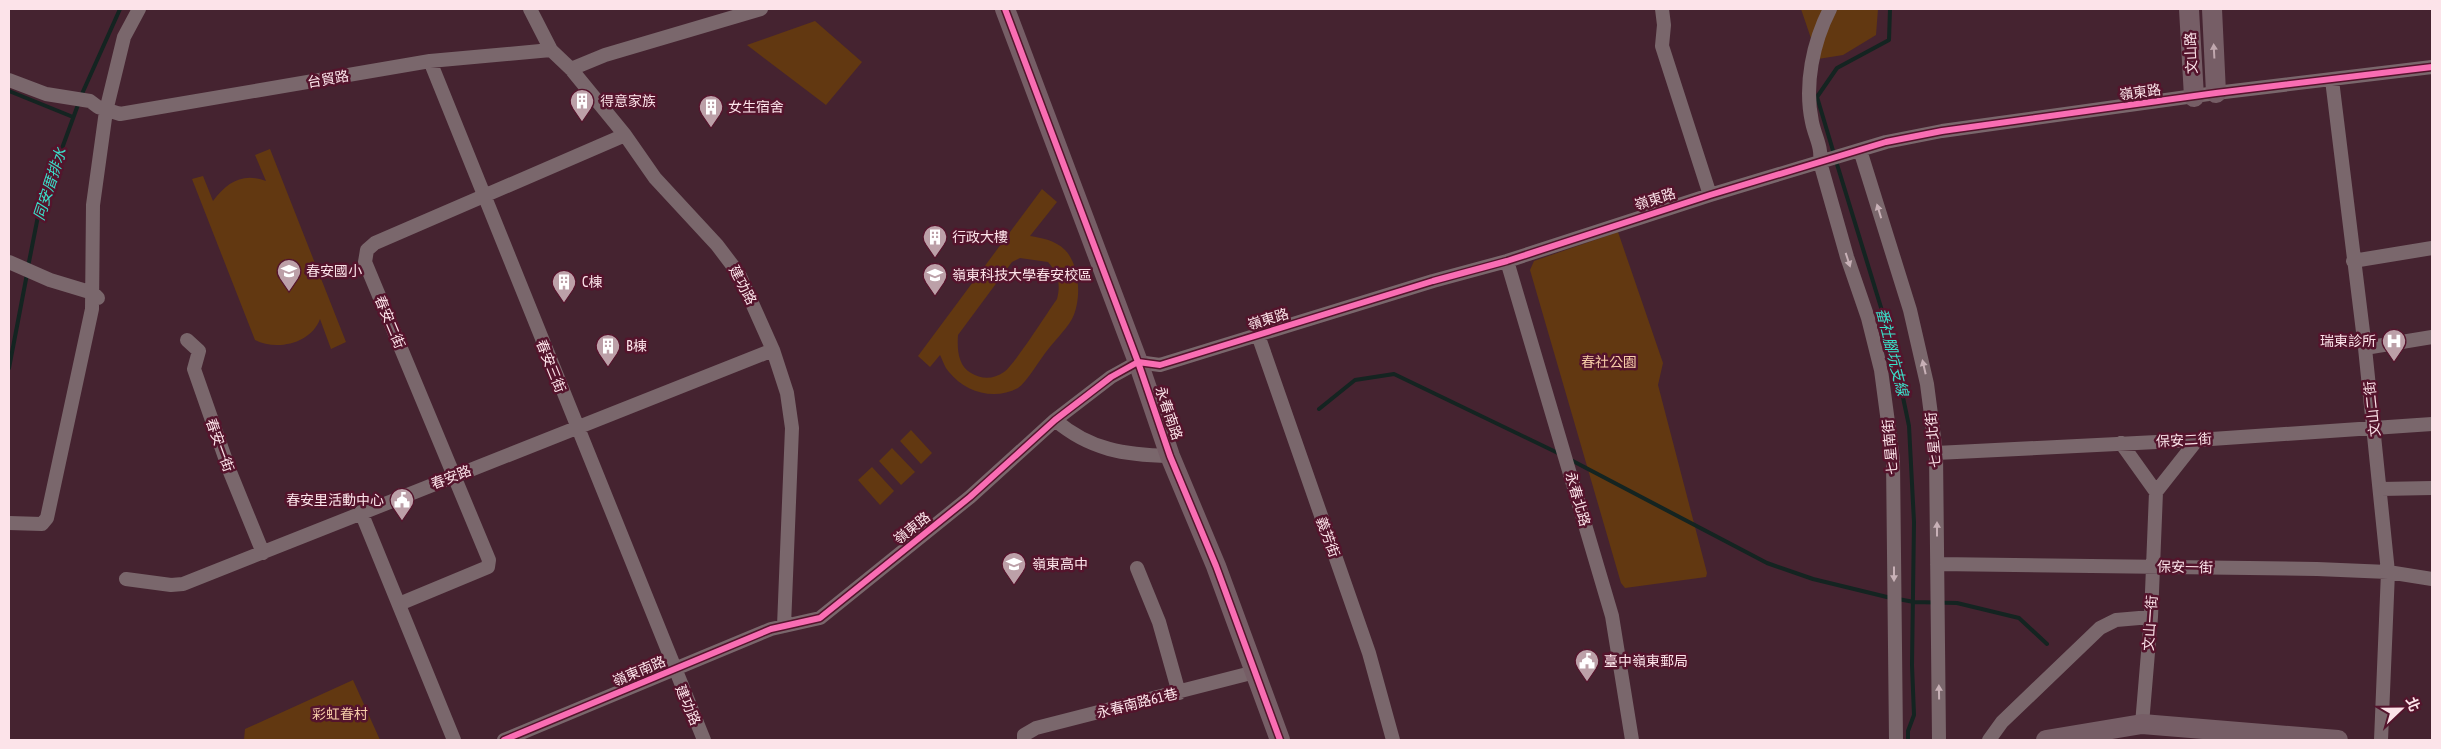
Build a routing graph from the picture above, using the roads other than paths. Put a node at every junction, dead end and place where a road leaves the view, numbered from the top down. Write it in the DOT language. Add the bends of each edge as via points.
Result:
graph roads {
  1 [pos="139,9"];
  2 [pos="530,9"];
  3 [pos="760,9"];
  4 [pos="1005,9"];
  5 [pos="1662,9"];
  6 [pos="1830,9"];
  7 [pos="2189,9"];
  8 [pos="2212,9"];
  9 [pos="551,50"];
  10 [pos="430,61"];
  11 [pos="2432,67"];
  12 [pos="571,70"];
  13 [pos="9,80"];
  14 [pos="2332,80"];
  15 [pos="2216,93"];
  16 [pos="2194,97"];
  17 [pos="106,111"];
  18 [pos="625,135"];
  19 [pos="1856,152"];
  20 [pos="1826,161"];
  21 [pos="1710,195"];
  22 [pos="483,198"];
  23 [pos="2432,248"];
  24 [pos="1507,261"];
  25 [pos="2353,261"];
  26 [pos="9,262"];
  27 [pos="97,296"];
  28 [pos="1258,335"];
  29 [pos="2432,337"];
  30 [pos="187,340"];
  31 [pos="2365,348"];
  32 [pos="773,350"];
  33 [pos="1138,362"];
  34 [pos="1055,420"];
  35 [pos="2432,424"];
  36 [pos="2374,427"];
  37 [pos="576,428"];
  38 [pos="2197,440"];
  39 [pos="2121,443"];
  40 [pos="1936,453"];
  41 [pos="1170,456"];
  42 [pos="454,476"];
  43 [pos="2432,488"];
  44 [pos="2381,489"];
  45 [pos="2156,492"];
  46 [pos="361,512"];
  47 [pos="13,523"];
  48 [pos="263,553"];
  49 [pos="1937,564"];
  50 [pos="2154,566"];
  51 [pos="1138,568"];
  52 [pos="2388,572"];
  53 [pos="126,579"];
  54 [pos="2432,579"];
  55 [pos="399,604"];
  56 [pos="2151,617"];
  57 [pos="784,626"];
  58 [pos="673,670"];
  59 [pos="1255,672"];
  60 [pos="1178,693"];
  61 [pos="2142,724"];
  62 [pos="454,740"];
  63 [pos="504,740"];
  64 [pos="704,740"];
  65 [pos="1024,740"];
  66 [pos="1280,740"];
  67 [pos="1394,740"];
  68 [pos="1632,740"];
  69 [pos="1896,740"];
  70 [pos="1939,740"];
  71 [pos="1989,740"];
  72 [pos="2046,740"];
  73 [pos="2338,740"];
  74 [pos="2381,740"];
  1 -- 17 [label="street" via="124,37"];
  2 -- 9 [label="street, 建功路"];
  3 -- 12 [label="street" via="605,55"];
  4 -- 33 [label="street, 永春南路"];
  5 -- 21 [label="street" via="1662,46"];
  6 -- 20 [label="street, 七星南街" via="1814,46 1810,82 1811,120"];
  7 -- 16 [label="street, 文山路"];
  15 -- 8 [label="street, 文山路, one-way"];
  9 -- 10 [label="street, 台貿路"];
  9 -- 12 [label="street, 建功路"];
  10 -- 17 [label="street, 台貿路" via="120,114"];
  10 -- 22 [label="street, 春安三街"];
  11 -- 14 [label="street, 嶺東路"];
  12 -- 18 [label="street, 建功路"];
  13 -- 17 [label="street" via="46,94 90,101"];
  14 -- 15 [label="street, 嶺東路"];
  14 -- 25 [label="street, 文山二街"];
  15 -- 16 [label="street, 嶺東路"];
  16 -- 19 [label="street, 嶺東路" via="1925,134"];
  17 -- 27 [label="street" via="93,205"];
  18 -- 22 [label="street, 春安二街"];
  18 -- 32 [label="street, 建功路" via="655,178 717,245 739,274"];
  19 -- 20 [label="street, 嶺東路"];
  40 -- 19 [label="street, 七星北街, one-way" via="1927,384 1910,310"];
  20 -- 21 [label="street, 嶺東路"];
  20 -- 69 [label="street, 七星南街, one-way" via="1847,258 1868,318 1881,370 1889,424 1893,460"];
  21 -- 24 [label="street, 嶺東路"];
  22 -- 37 [label="street, 春安三街"];
  22 -- 42 [label="street, 春安二街" via="375,243 367,250 365,262"];
  23 -- 25 [label="street"];
  24 -- 28 [label="street, 嶺東路"];
  24 -- 68 [label="street, 永春北路" via="1612,616"];
  25 -- 31 [label="street, 文山二街"];
  26 -- 27 [label="street"];
  27 -- 47 [label="street" via="46,518 42,524"];
  28 -- 33 [label="street, 嶺東路" via="1160,365"];
  28 -- 67 [label="street, 義芳街" via="1369,653"];
  29 -- 31 [label="street"];
  30 -- 48 [label="street, 春安一街" via="199,351 194,369 196,376"];
  31 -- 36 [label="street, 文山二街"];
  32 -- 37 [label="street, 春安路"];
  32 -- 57 [label="street, 建功路" via="787,393 792,428"];
  33 -- 34 [label="street, 嶺東路" via="1111,377"];
  33 -- 41 [label="street, 永春南路"];
  34 -- 41 [label="street" via="1072,434 1096,446 1130,454"];
  34 -- 57 [label="street, 嶺東路" via="970,497 820,618"];
  35 -- 36 [label="street, 保安二街"];
  36 -- 38 [label="street, 保安二街"];
  36 -- 44 [label="street, 文山二街"];
  37 -- 42 [label="street, 春安路"];
  37 -- 58 [label="street, 春安三街"];
  38 -- 39 [label="street, 保安二街"];
  38 -- 45 [label="street"];
  39 -- 40 [label="street, 保安二街"];
  39 -- 45 [label="street"];
  49 -- 40 [label="street, 七星北街, one-way"];
  41 -- 59 [label="street, 永春南路" via="1216,566"];
  42 -- 46 [label="street, 春安路"];
  42 -- 55 [label="street, 春安二街" via="489,560 488,567"];
  43 -- 44 [label="street"];
  44 -- 52 [label="street, 文山二街"];
  45 -- 50 [label="street, 文山一街"];
  46 -- 48 [label="street, 春安路"];
  46 -- 55 [label="street"];
  48 -- 53 [label="street, 春安路" via="183,584"];
  49 -- 50 [label="street, 保安一街"];
  70 -- 49 [label="street, 七星北街, one-way"];
  50 -- 52 [label="street, 保安一街"];
  50 -- 56 [label="street, 文山一街"];
  51 -- 60 [label="street" via="1159,622"];
  52 -- 54 [label="street, 保安一街"];
  52 -- 74 [label="street, 文山二街"];
  55 -- 62 [label="street"];
  56 -- 61 [label="street, 文山一街"];
  56 -- 71 [label="street" via="2116,620 2100,628 2002,722"];
  57 -- 58 [label="street, 嶺東南路" via="726,646"];
  58 -- 63 [label="street, 嶺東南路"];
  58 -- 64 [label="street, 建功路"];
  59 -- 60 [label="street, 永春南路61巷"];
  59 -- 66 [label="street, 永春南路"];
  60 -- 65 [label="street, 永春南路61巷" via="1036,728 1024,735"];
  61 -- 72 [label="street"];
  61 -- 73 [label="street"];
}
